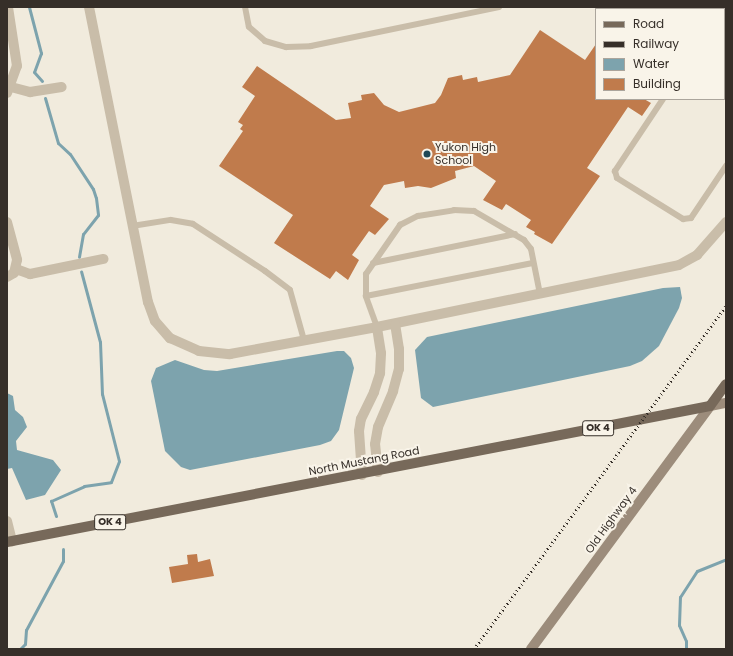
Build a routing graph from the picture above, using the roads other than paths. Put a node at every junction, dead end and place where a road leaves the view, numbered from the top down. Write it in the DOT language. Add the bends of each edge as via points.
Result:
graph roads {
  1 [pos="8,7"];
  2 [pos="89,7"];
  3 [pos="245,7"];
  4 [pos="499,7"];
  5 [pos="10,39"];
  6 [pos="62,86"];
  7 [pos="9,90"];
  8 [pos="662,100"];
  9 [pos="726,166"];
  10 [pos="7,222"];
  11 [pos="726,222"];
  12 [pos="132,226"];
  13 [pos="514,234"];
  14 [pos="104,259"];
  15 [pos="373,263"];
  16 [pos="533,263"];
  17 [pos="16,269"];
  18 [pos="7,277"];
  19 [pos="540,294"];
  20 [pos="366,296"];
  21 [pos="395,324"];
  22 [pos="377,327"];
  23 [pos="304,340"];
  24 [pos="726,384"];
  25 [pos="726,402"];
  26 [pos="710,406"];
  27 [pos="378,472"];
  28 [pos="362,475"];
  29 [pos="7,521"];
  30 [pos="10,542"];
  31 [pos="531,649"];
  1 -- 5 [label="street"];
  2 -- 12 [label="street"];
  3 -- 4 [label="lane" via="249,27 265,41 286,47 311,46"];
  5 -- 7 [label="street" via="17,66"];
  6 -- 7 [label="street" via="36,92"];
  8 -- 9 [label="lane" via="615,171 616,178 683,220 691,218"];
  10 -- 17 [label="street" via="17,260"];
  11 -- 19 [label="street" via="697,255 679,265"];
  12 -- 23 [label="lane" via="171,220 187,222 265,271 290,290"];
  12 -- 23 [label="street" via="148,302 155,322 170,338 199,351 215,354 230,354"];
  13 -- 15 [label="lane"];
  13 -- 15 [label="lane" via="474,210 454,210 418,216 400,225"];
  13 -- 16 [label="lane" via="524,240 531,249"];
  14 -- 17 [label="street" via="30,274"];
  15 -- 20 [label="lane" via="366,274"];
  16 -- 19 [label="lane"];
  16 -- 20 [label="lane"];
  17 -- 18 [label="street"];
  19 -- 21 [label="street"];
  20 -- 22 [label="lane"];
  21 -- 22 [label="street"];
  21 -- 27 [label="street" via="399,369 378,427 375,444"];
  22 -- 23 [label="street"];
  22 -- 28 [label="street" via="381,353 380,373 361,419 359,431"];
  24 -- 26 [label="main road"];
  25 -- 26 [label="main road, North Mustang Road"];
  26 -- 27 [label="main road, North Mustang Road / OK 4"];
  26 -- 31 [label="main road, Old Highway 4"];
  27 -- 28 [label="main road, North Mustang Road / OK 4"];
  28 -- 30 [label="main road, North Mustang Road / OK 4"];
  29 -- 30 [label="street"];
}
